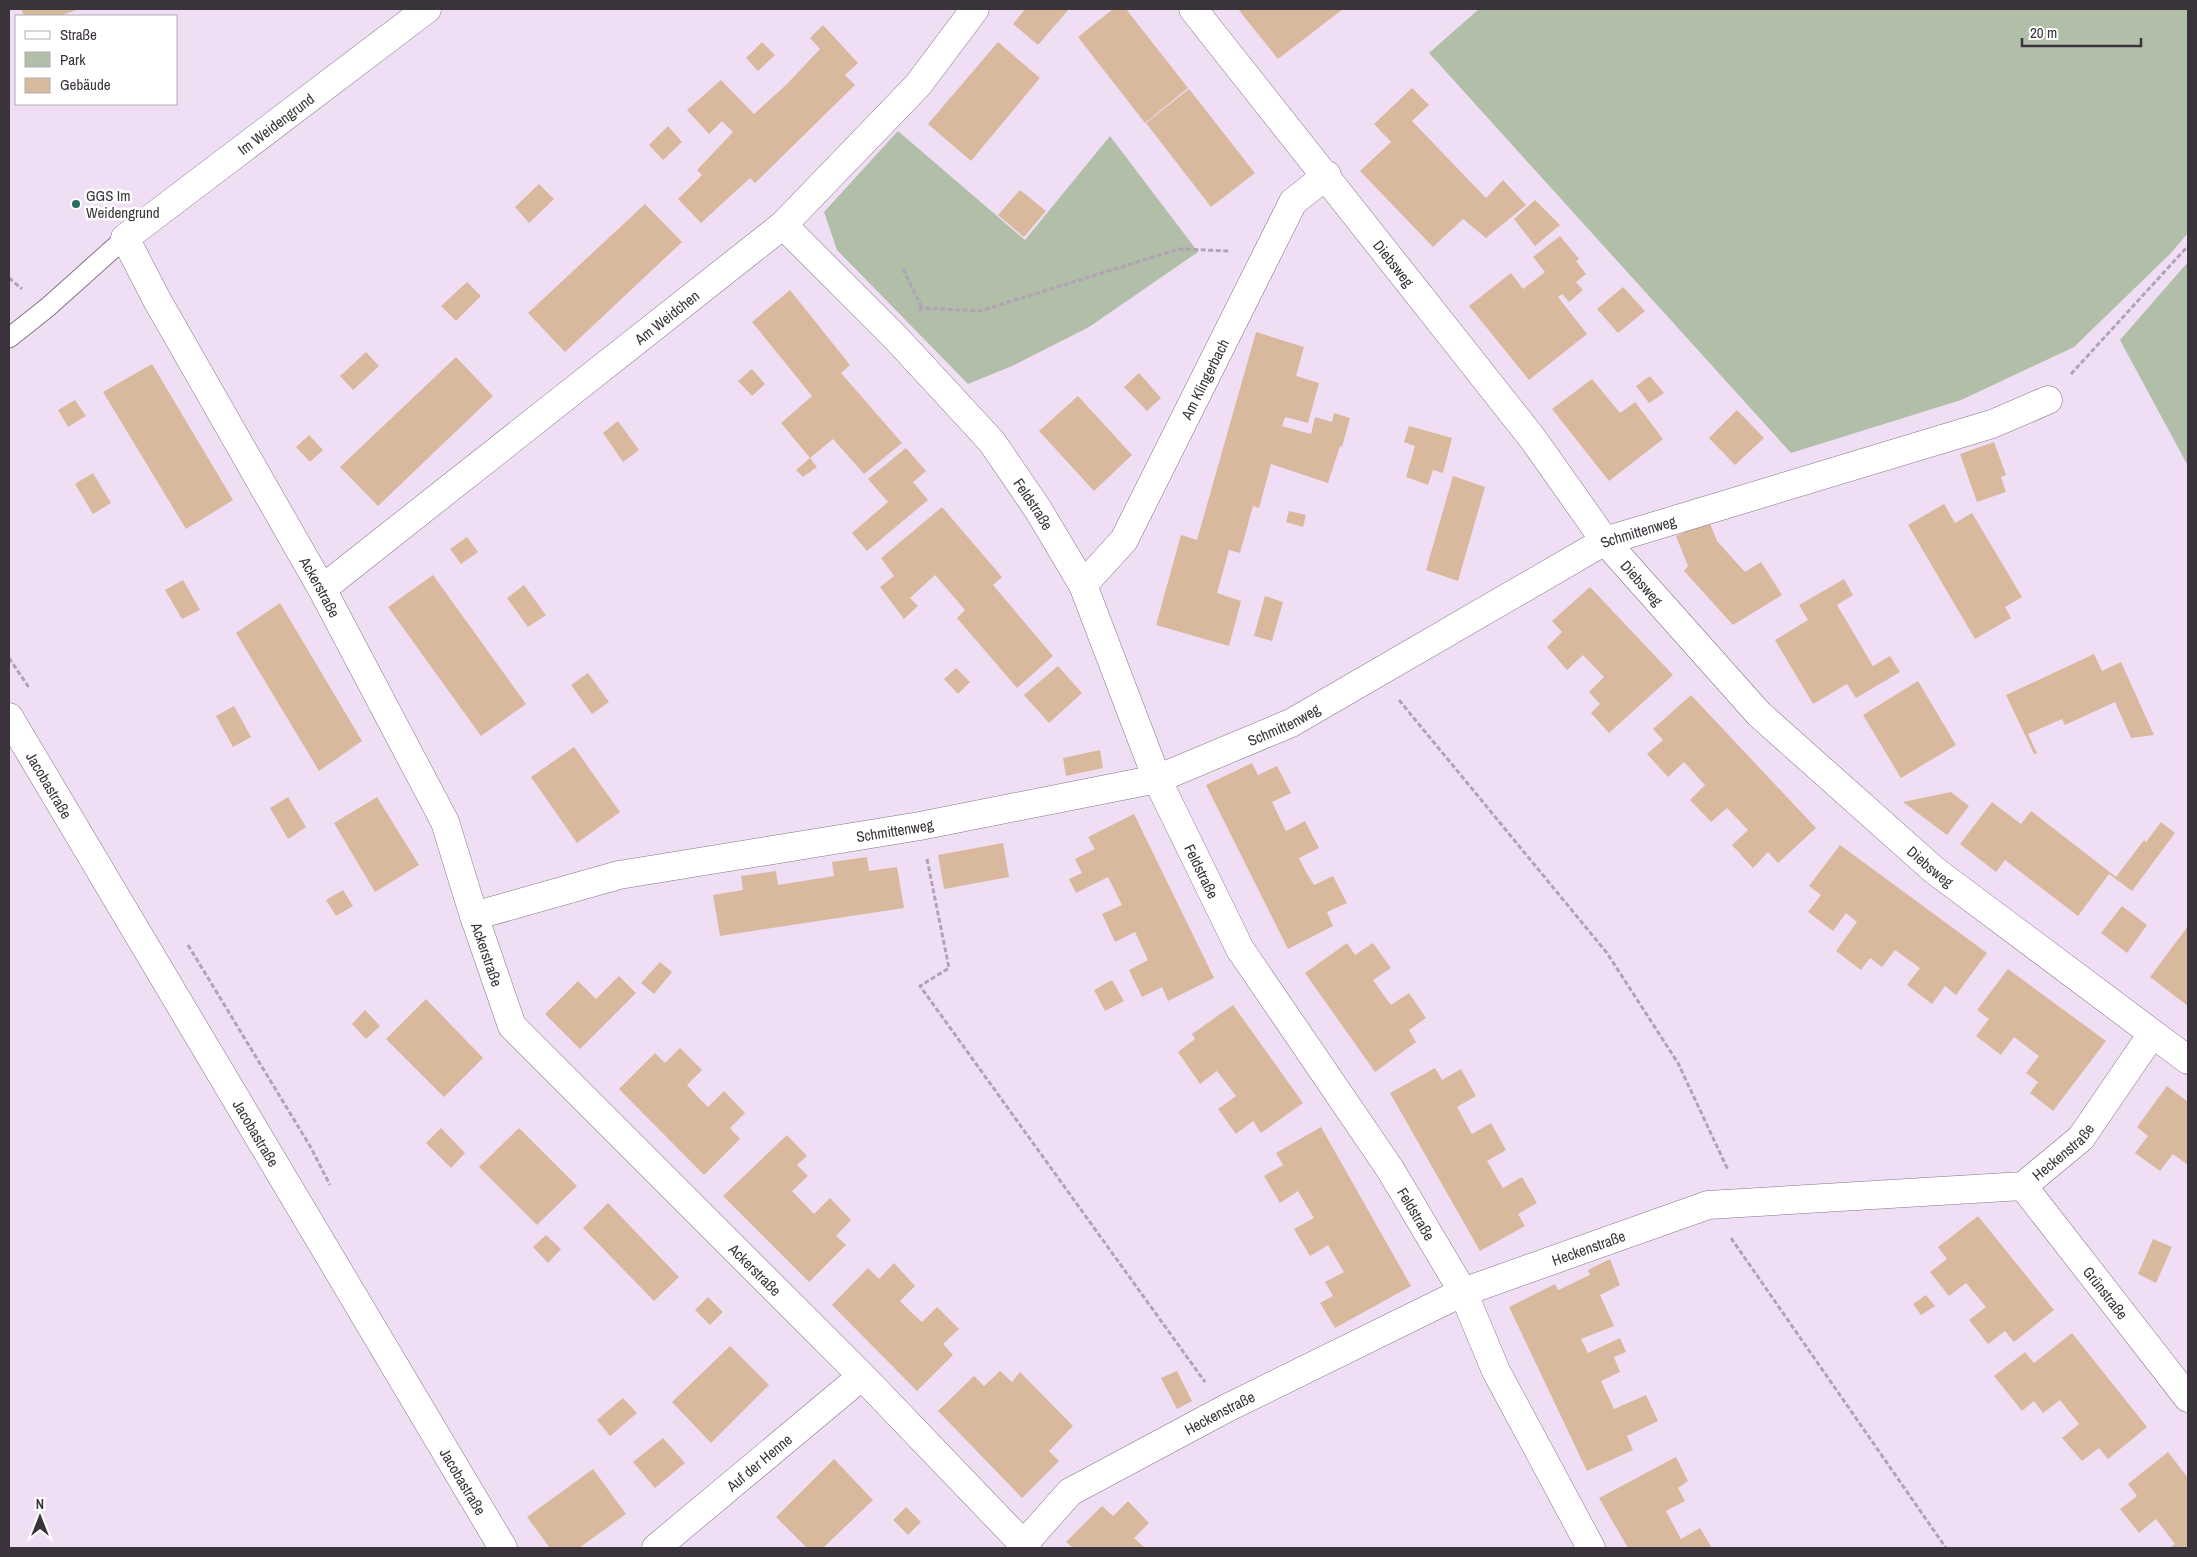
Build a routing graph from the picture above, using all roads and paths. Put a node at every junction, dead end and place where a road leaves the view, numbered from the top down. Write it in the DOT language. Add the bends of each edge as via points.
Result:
graph roads {
  1 [pos="427,9"];
  2 [pos="975,9"];
  3 [pos="1193,9"];
  4 [pos="1327,175"];
  5 [pos="783,224"];
  6 [pos="125,238"];
  7 [pos="2188,246"];
  8 [pos="1267,253"];
  9 [pos="903,269"];
  10 [pos="922,308"];
  11 [pos="9,338"];
  12 [pos="896,338"];
  13 [pos="2048,400"];
  14 [pos="1605,541"];
  15 [pos="1082,585"];
  16 [pos="322,588"];
  17 [pos="1377,673"];
  18 [pos="9,717"];
  19 [pos="1157,779"];
  20 [pos="920,826"];
  21 [pos="474,916"];
  22 [pos="2152,1034"];
  23 [pos="2188,1060"];
  24 [pos="2023,1186"];
  25 [pos="1742,1201"];
  26 [pos="1708,1205"];
  27 [pos="1463,1292"];
  28 [pos="862,1376"];
  29 [pos="2188,1398"];
  30 [pos="1225,1409"];
  31 [pos="1023,1547"];
  32 [pos="504,1548"];
  33 [pos="656,1548"];
  34 [pos="1591,1548"];
  35 [pos="1946,1548"];
  1 -- 6 [label="street, Im Weidengrund"];
  2 -- 5 [label="street, Am Weidchen" via="918,85"];
  3 -- 4 [label="street, Diebsweg"];
  4 -- 8 [label="street, Am Klingerbach" via="1293,202"];
  4 -- 14 [label="street, Diebsweg" via="1533,439"];
  5 -- 12 [label="street, Feldstraße"];
  5 -- 16 [label="street, Am Weidchen"];
  6 -- 11 [label="lane" via="48,308"];
  6 -- 16 [label="street, Ackerstraße" via="157,300"];
  7 -- 13 [label="path"];
  8 -- 10 [label="path" via="1179,249 980,311"];
  8 -- 15 [label="street, Am Klingerbach" via="1124,540"];
  9 -- 10 [label="path"];
  10 -- 12 [label="path"];
  12 -- 15 [label="street, Feldstraße" via="992,442 1039,511"];
  13 -- 14 [label="street, Schmittenweg" via="1992,424"];
  14 -- 17 [label="street, Schmittenweg"];
  14 -- 22 [label="street, Diebsweg" via="1759,714 1934,870"];
  15 -- 19 [label="street, Feldstraße"];
  16 -- 21 [label="street, Ackerstraße" via="445,822"];
  17 -- 19 [label="street, Schmittenweg" via="1291,723"];
  17 -- 25 [label="path" via="1607,953 1678,1063"];
  18 -- 32 [label="street, Jacobastraße"];
  19 -- 20 [label="street, Schmittenweg"];
  19 -- 27 [label="street, Feldstraße" via="1240,949 1390,1169"];
  20 -- 21 [label="street, Schmittenweg" via="619,875"];
  20 -- 30 [label="path" via="949,968 920,986"];
  21 -- 28 [label="street, Ackerstraße" via="512,1026"];
  22 -- 23 [label="street, Diebsweg"];
  22 -- 24 [label="street, Heckenstraße" via="2081,1138"];
  24 -- 25 [label="street, Heckenstraße"];
  24 -- 29 [label="street, Grünstraße"];
  25 -- 26 [label="street, Heckenstraße"];
  26 -- 27 [label="street, Heckenstraße"];
  26 -- 35 [label="path"];
  27 -- 30 [label="street, Heckenstraße"];
  27 -- 34 [label="street, Feldstraße" via="1496,1371"];
  28 -- 31 [label="street, Ackerstraße"];
  28 -- 33 [label="street, Auf der Henne"];
  30 -- 31 [label="street, Heckenstraße" via="1070,1492"];
}
